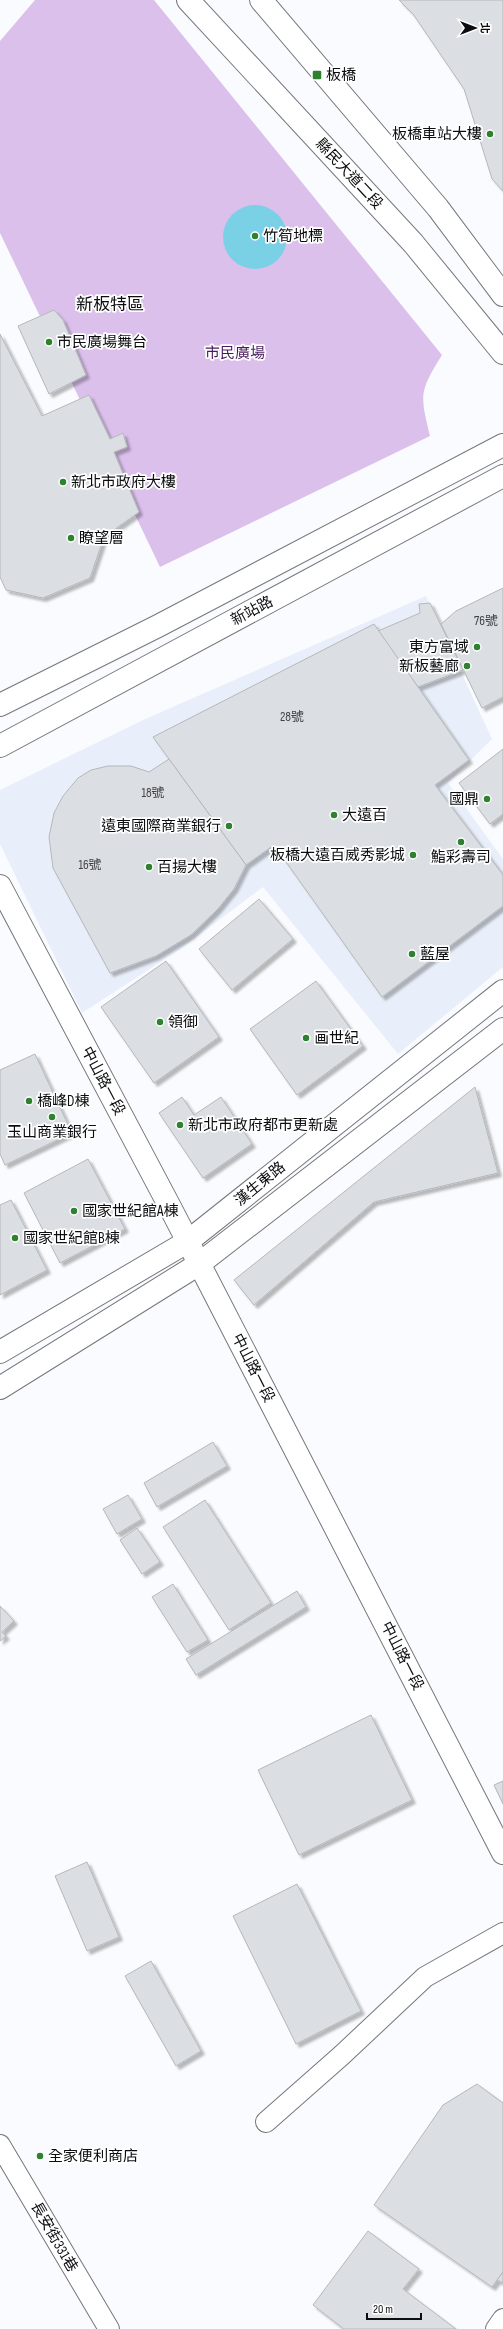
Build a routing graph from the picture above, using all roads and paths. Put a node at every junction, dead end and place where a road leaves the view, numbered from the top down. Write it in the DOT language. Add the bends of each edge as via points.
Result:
graph roads {
  1 [pos="188,0"];
  2 [pos="261,0"];
  3 [pos="503,295"];
  4 [pos="503,353"];
  5 [pos="503,445"];
  6 [pos="503,476"];
  7 [pos="0,705"];
  8 [pos="0,746"];
  9 [pos="0,886"];
  10 [pos="503,991"];
  11 [pos="503,1029"];
  12 [pos="187,1242"];
  13 [pos="199,1264"];
  14 [pos="0,1352"];
  15 [pos="0,1388"];
  16 [pos="503,1853"];
  17 [pos="503,1932"];
  18 [pos="266,2122"];
  19 [pos="0,2145"];
  20 [pos="503,2319"];
  21 [pos="108,2329"];
  22 [pos="496,2329"];
  1 -- 4 [label="street, 縣民大道二段" via="413,243"];
  2 -- 3 [label="street" via="438,208"];
  5 -- 7 [label="street, 新站路" via="165,622"];
  6 -- 8 [label="street, 新站路"];
  9 -- 12 [label="street, 中山路一段"];
  10 -- 12 [label="street, 漢生東路"];
  11 -- 13 [label="street, 漢生東路"];
  12 -- 13 [label="street, 中山路一段"];
  12 -- 14 [label="street, 漢生東路"];
  13 -- 15 [label="street, 漢生東路"];
  13 -- 16 [label="street, 中山路一段"];
  17 -- 18 [label="street" via="425,1977"];
  19 -- 21 [label="street, 長安街331巷"];
  20 -- 22 [label="street"];
}
